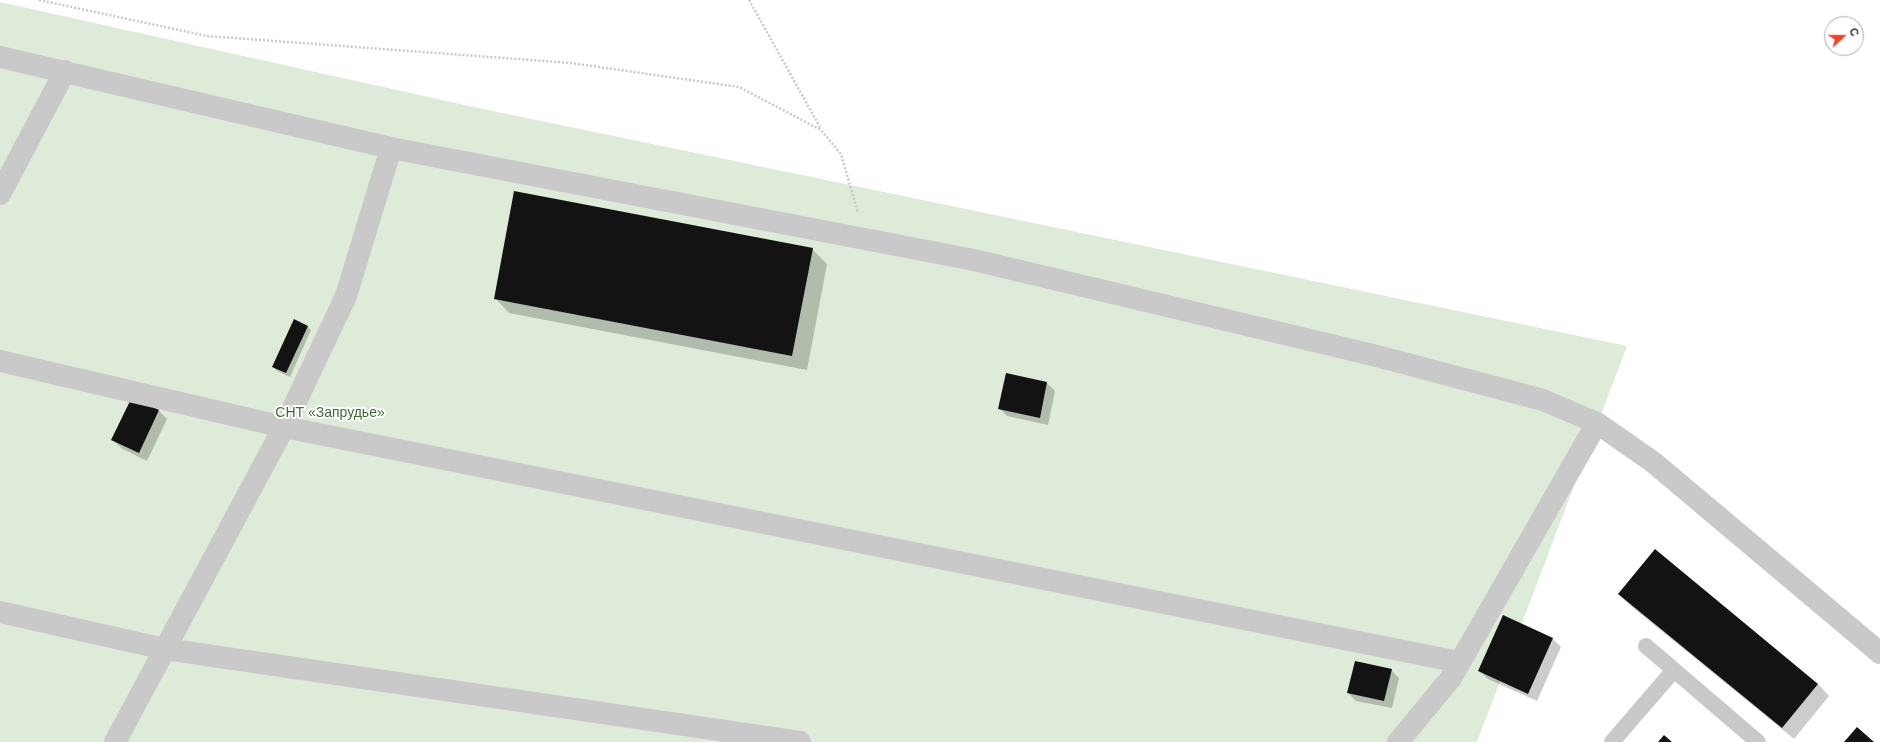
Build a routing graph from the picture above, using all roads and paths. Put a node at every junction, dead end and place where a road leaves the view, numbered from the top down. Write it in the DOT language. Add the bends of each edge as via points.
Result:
graph roads {
  1 [pos="39,0"];
  2 [pos="749,0"];
  3 [pos="0,57"];
  4 [pos="65,71"];
  5 [pos="821,130"];
  6 [pos="391,148"];
  7 [pos="0,194"];
  8 [pos="862,239"];
  9 [pos="0,360"];
  10 [pos="1597,423"];
  11 [pos="284,427"];
  12 [pos="0,612"];
  13 [pos="1646,646"];
  14 [pos="166,649"];
  15 [pos="1880,654"];
  16 [pos="1459,662"];
  17 [pos="1674,670"];
  18 [pos="115,742"];
  19 [pos="800,742"];
  20 [pos="1398,742"];
  21 [pos="1612,742"];
  22 [pos="1758,742"];
  1 -- 5 [label="path" via="208,36 571,63 739,86"];
  2 -- 5 [label="path"];
  3 -- 4 [label="street"];
  4 -- 6 [label="street"];
  4 -- 7 [label="street"];
  5 -- 8 [label="path" via="841,154"];
  6 -- 8 [label="street"];
  6 -- 11 [label="street" via="346,296"];
  8 -- 10 [label="street" via="974,260 1377,356 1543,400"];
  9 -- 11 [label="street"];
  10 -- 15 [label="street" via="1653,462"];
  10 -- 16 [label="street"];
  11 -- 14 [label="street"];
  11 -- 16 [label="street"];
  12 -- 14 [label="street"];
  13 -- 17 [label="lane"];
  14 -- 18 [label="street"];
  14 -- 19 [label="street"];
  16 -- 20 [label="street" via="1450,678"];
  17 -- 21 [label="lane"];
  17 -- 22 [label="lane"];
}
